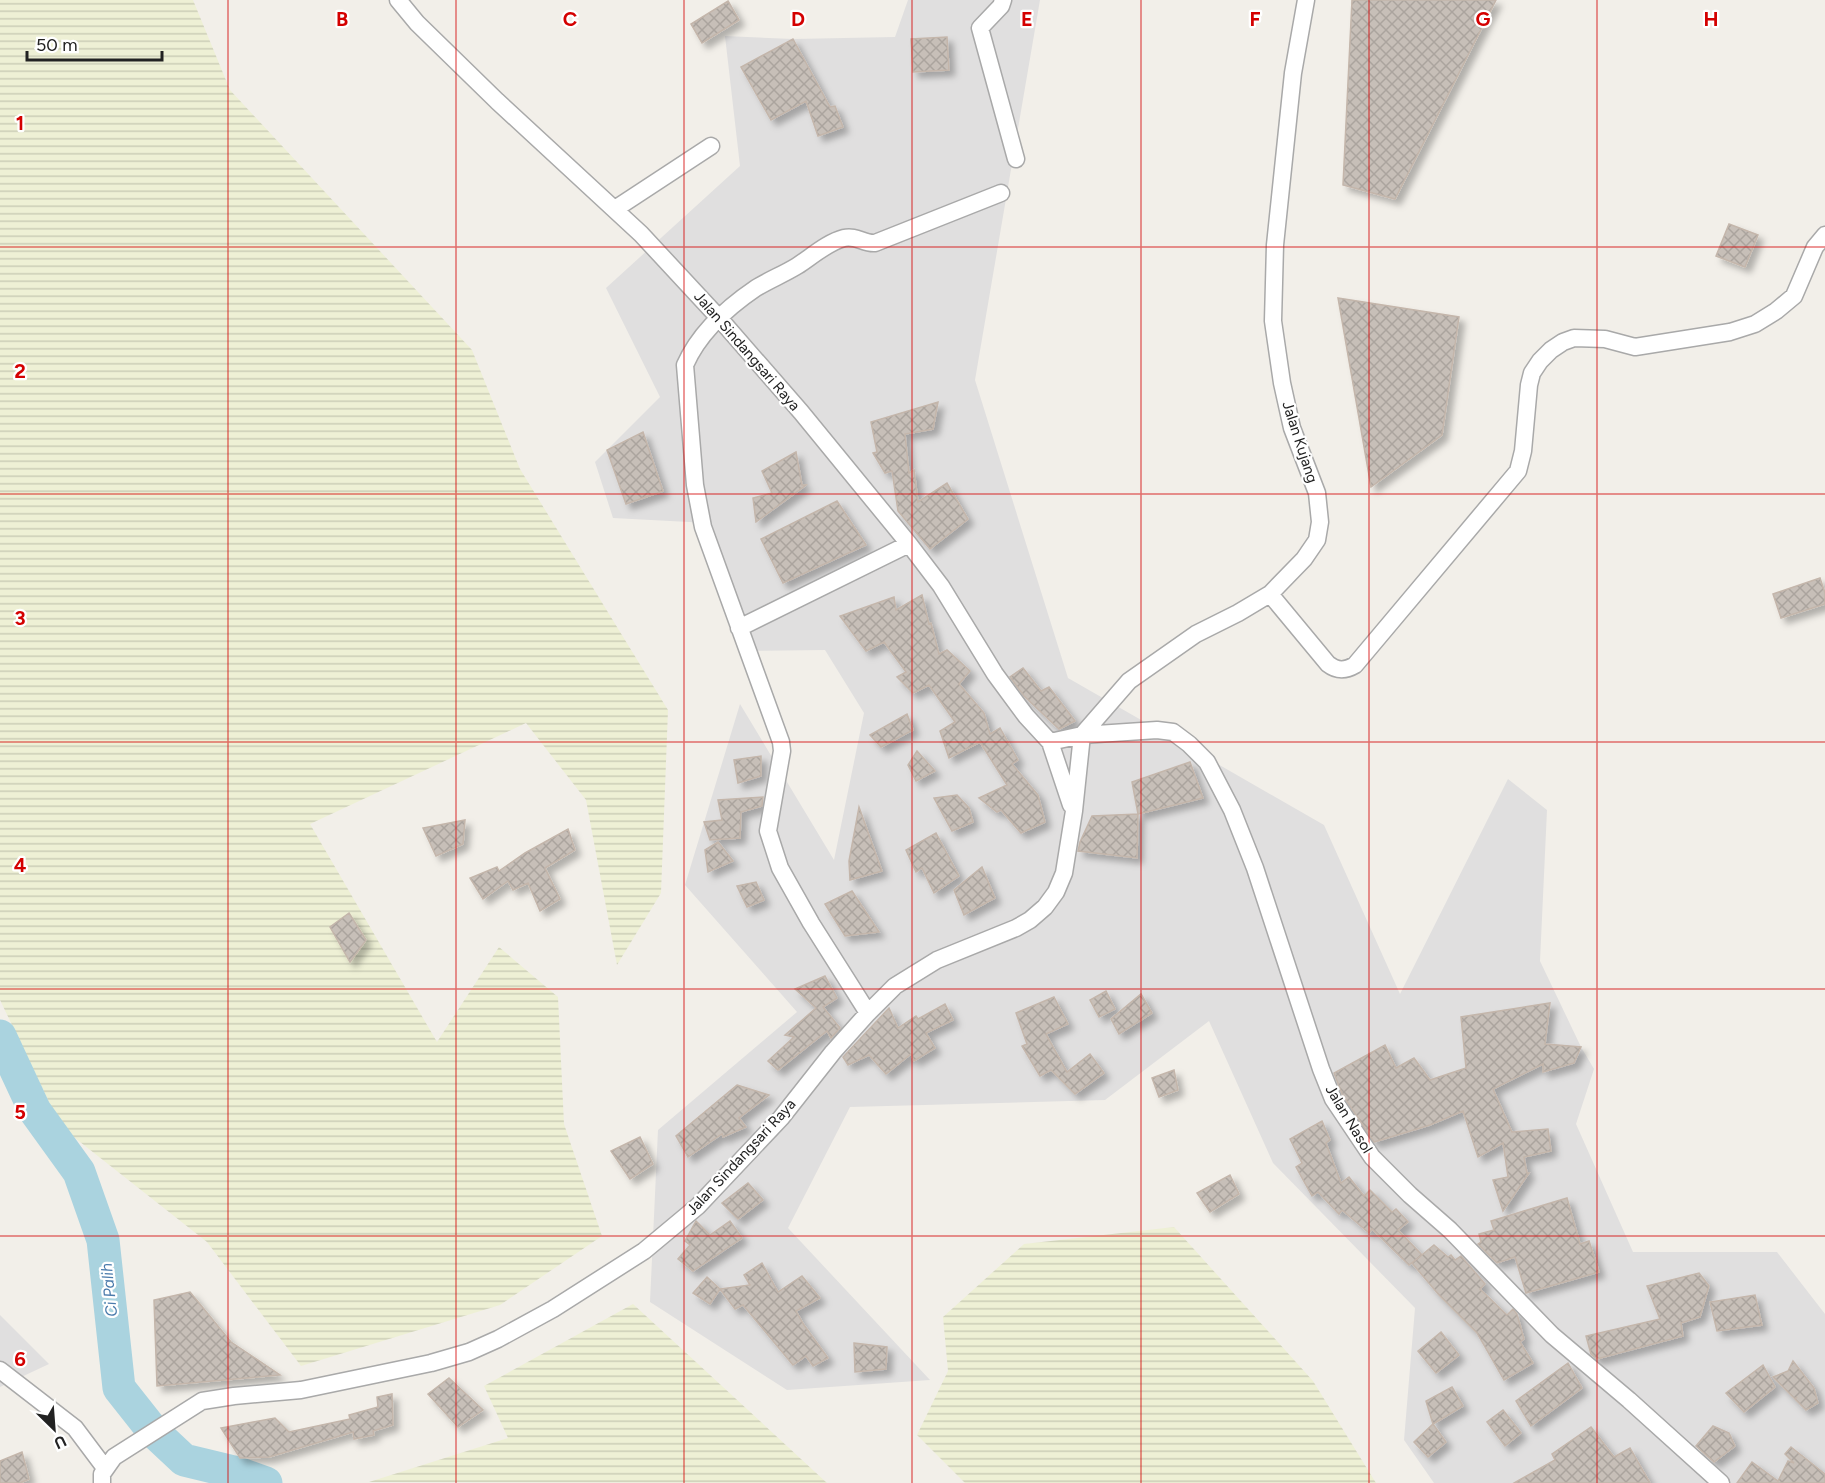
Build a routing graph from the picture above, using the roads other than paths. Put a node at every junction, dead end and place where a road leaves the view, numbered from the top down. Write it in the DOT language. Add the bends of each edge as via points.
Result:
graph roads {
  1 [pos="398,0"];
  2 [pos="1003,0"];
  3 [pos="1306,0"];
  4 [pos="711,146"];
  5 [pos="1016,159"];
  6 [pos="1001,194"];
  7 [pos="615,209"];
  8 [pos="1825,235"];
  9 [pos="719,318"];
  10 [pos="909,544"];
  11 [pos="1269,594"];
  12 [pos="740,628"];
  13 [pos="1082,735"];
  14 [pos="1050,742"];
  15 [pos="1074,812"];
  16 [pos="868,1013"];
  17 [pos="0,1370"];
  18 [pos="107,1469"];
  19 [pos="1721,1483"];
  1 -- 7 [label="street, Jalan Sindangsari Raya" via="497,101"];
  2 -- 5 [label="street" via="980,28"];
  3 -- 11 [label="street, Jalan Kujang" via="1293,73 1275,245 1272,321 1292,428 1317,493 1320,522 1317,540 1304,559"];
  4 -- 7 [label="street"];
  6 -- 9 [label="street" via="875,243 851,237 837,240 757,288"];
  7 -- 9 [label="street, Jalan Sindangsari Raya"];
  8 -- 11 [label="street" via="1815,246 1794,296 1755,324 1730,332 1635,347 1605,339 1574,338 1551,350 1532,373 1528,385 1518,471 1349,669 1328,664"];
  9 -- 10 [label="street, Jalan Sindangsari Raya"];
  9 -- 12 [label="street" via="692,351 685,373 698,506"];
  10 -- 12 [label="street"];
  10 -- 14 [label="street, Jalan Sindangsari Raya" via="941,586 995,674"];
  11 -- 13 [label="street, Jalan Kujang" via="1196,634 1129,681"];
  12 -- 16 [label="street" via="781,742 768,831 780,868"];
  13 -- 14 [label="street"];
  13 -- 15 [label="street, Jalan Sindangsari Raya"];
  13 -- 19 [label="street, Jalan Nasol" via="1173,732 1207,762 1255,868 1321,1069 1351,1128 1372,1157 1552,1335"];
  14 -- 15 [label="street, Jalan Sindangsari Raya"];
  15 -- 16 [label="street, Jalan Sindangsari Raya" via="1064,873 1045,908 1017,928 937,960 895,986"];
  16 -- 18 [label="street, Jalan Sindangsari Raya" via="781,1118 698,1206 644,1251 553,1309 470,1352 431,1363 302,1390 202,1401"];
  17 -- 18 [label="street" via="75,1428"];
}
